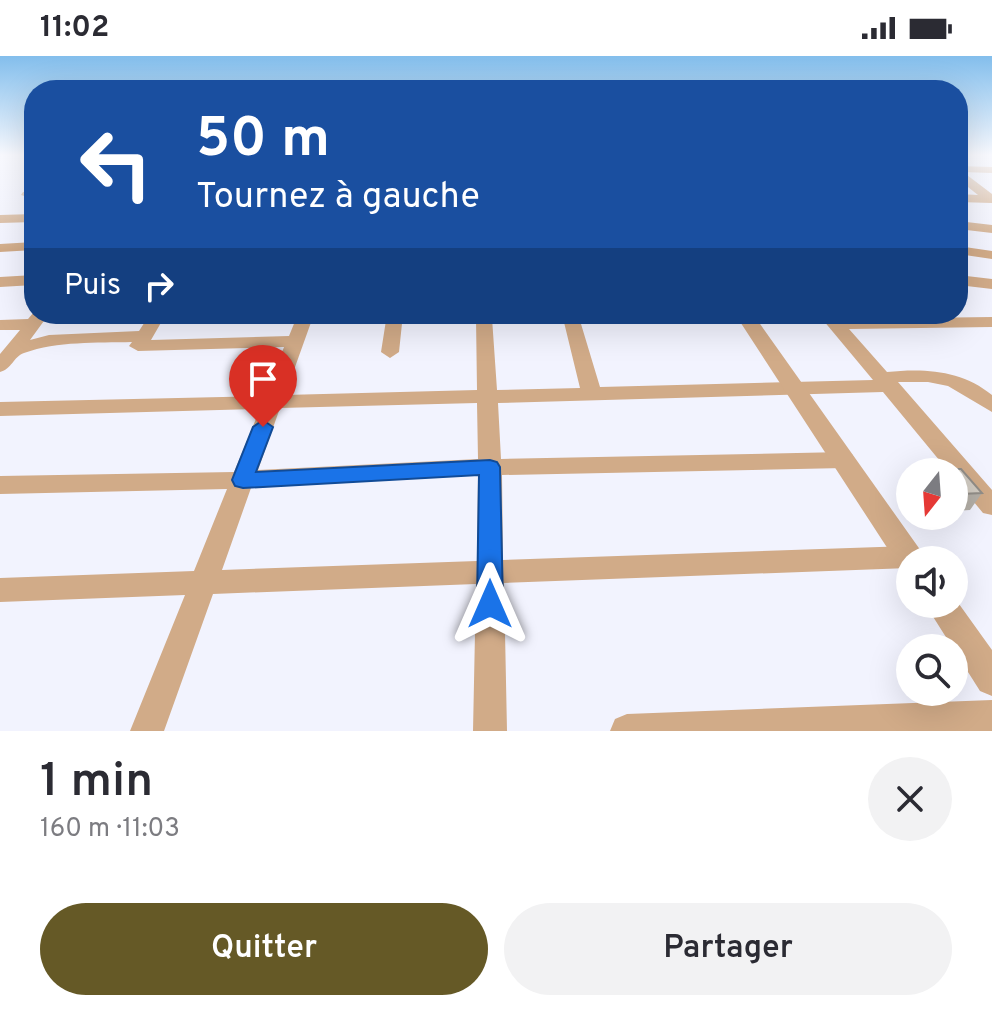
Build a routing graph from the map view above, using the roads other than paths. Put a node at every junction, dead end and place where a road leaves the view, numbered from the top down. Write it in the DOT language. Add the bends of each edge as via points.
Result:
graph roads {
  1 [pos="974,186"];
  2 [pos="968,198"];
  3 [pos="991,199"];
  4 [pos="24,218"];
  5 [pos="0,219"];
  6 [pos="968,226"];
  7 [pos="992,229"];
  8 [pos="24,247"];
  9 [pos="0,248"];
  10 [pos="968,251"];
  11 [pos="992,255"];
  12 [pos="24,281"];
  13 [pos="968,281"];
  14 [pos="0,282"];
  15 [pos="992,284"];
  16 [pos="24,321"];
  17 [pos="968,321"];
  18 [pos="992,322"];
  19 [pos="33,324"];
  20 [pos="151,324"];
  21 [pos="302,324"];
  22 [pos="394,324"];
  23 [pos="484,324"];
  24 [pos="573,324"];
  25 [pos="751,324"];
  26 [pos="835,324"];
  27 [pos="0,325"];
  28 [pos="142,336"];
  29 [pos="295,341"];
  30 [pos="14,350"];
  31 [pos="390,352"];
  32 [pos="0,366"];
  33 [pos="887,382"];
  34 [pos="793,386"];
  35 [pos="591,391"];
  36 [pos="489,394"];
  37 [pos="273,400"];
  38 [pos="992,405"];
  39 [pos="0,409"];
  40 [pos="844,460"];
  41 [pos="490,467"];
  42 [pos="243,480"];
  43 [pos="0,485"];
  44 [pos="990,502"];
  45 [pos="902,546"];
  46 [pos="896,558"];
  47 [pos="490,573"];
  48 [pos="204,581"];
  49 [pos="0,590"];
  50 [pos="951,618"];
  51 [pos="992,679"];
  52 [pos="992,716"];
  53 [pos="147,731"];
  54 [pos="490,731"];
  55 [pos="627,731"];
  1 -- 3 [label="street"];
  2 -- 3 [label="street"];
  4 -- 5 [label="street"];
  6 -- 7 [label="street"];
  8 -- 9 [label="street"];
  10 -- 11 [label="street"];
  12 -- 14 [label="street"];
  13 -- 15 [label="street"];
  16 -- 27 [label="street"];
  17 -- 18 [label="street"];
  19 -- 30 [label="street"];
  20 -- 28 [label="street"];
  21 -- 29 [label="street"];
  22 -- 31 [label="street"];
  23 -- 36 [label="street"];
  24 -- 35 [label="street"];
  25 -- 34 [label="street"];
  26 -- 33 [label="street"];
  28 -- 29 [label="street" via="138,346 145,348"];
  28 -- 30 [label="street" via="49,340"];
  29 -- 37 [label="street"];
  30 -- 32 [label="street"];
  33 -- 34 [label="street"];
  33 -- 38 [label="street" via="914,374 952,380 968,385"];
  33 -- 44 [label="street"];
  34 -- 35 [label="street"];
  34 -- 40 [label="street"];
  35 -- 36 [label="street"];
  36 -- 37 [label="street"];
  36 -- 41 [label="street"];
  37 -- 39 [label="street"];
  37 -- 42 [label="street"];
  40 -- 41 [label="street"];
  40 -- 45 [label="street"];
  41 -- 42 [label="street"];
  41 -- 47 [label="street"];
  42 -- 43 [label="street"];
  42 -- 48 [label="street"];
  46 -- 47 [label="street"];
  47 -- 48 [label="street"];
  47 -- 54 [label="street"];
  48 -- 49 [label="street"];
  48 -- 53 [label="street"];
  50 -- 51 [label="street"];
  52 -- 55 [label="street"];
}
